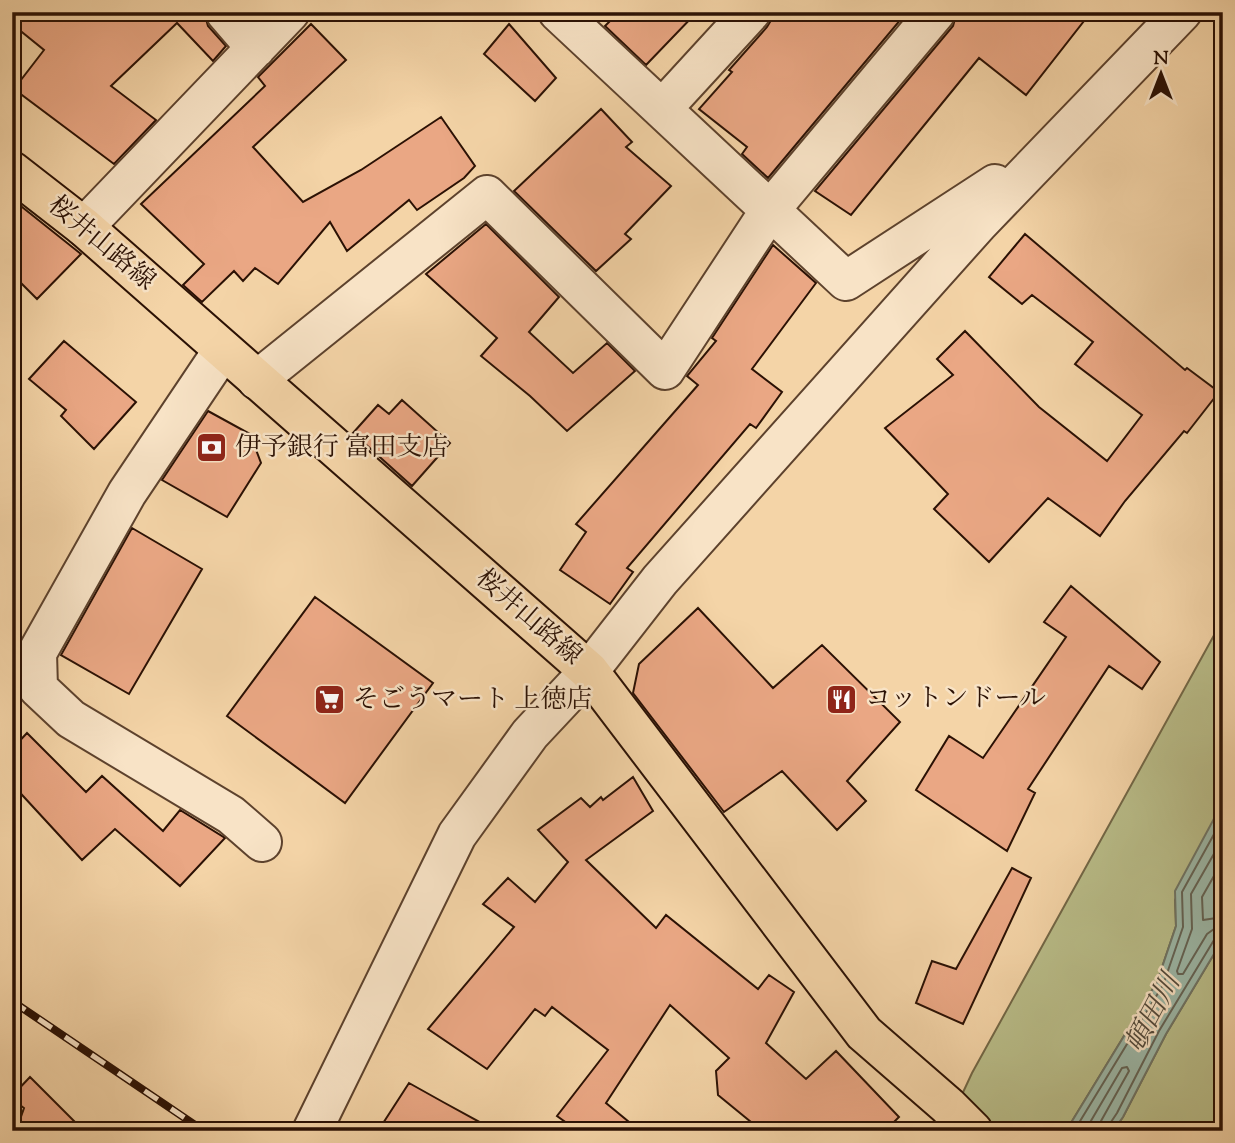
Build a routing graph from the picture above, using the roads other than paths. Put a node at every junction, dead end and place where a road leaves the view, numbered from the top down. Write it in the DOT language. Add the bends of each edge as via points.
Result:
graph roads {
  1 [pos="225,12"];
  2 [pos="290,12"];
  3 [pos="558,12"];
  4 [pos="751,12"];
  5 [pos="936,12"];
  6 [pos="1182,12"];
  7 [pos="256,48"];
  8 [pos="662,109"];
  9 [pos="1050,149"];
  10 [pos="12,171"];
  11 [pos="770,210"];
  12 [pos="84,227"];
  13 [pos="223,350"];
  14 [pos="257,380"];
  15 [pos="589,671"];
  16 [pos="262,842"];
  17 [pos="960,1118"];
  18 [pos="312,1131"];
  1 -- 7 [label="street"];
  2 -- 7 [label="street"];
  3 -- 8 [label="street"];
  4 -- 8 [label="street"];
  5 -- 11 [label="street"];
  6 -- 9 [label="street"];
  7 -- 12 [label="street"];
  8 -- 11 [label="street"];
  9 -- 11 [label="street" via="846,281"];
  9 -- 15 [label="street" via="669,570"];
  10 -- 12 [label="main road, 桜井山路線"];
  11 -- 14 [label="street" via="665,370 487,195"];
  12 -- 13 [label="main road, 桜井山路線"];
  13 -- 14 [label="main road, 桜井山路線"];
  13 -- 16 [label="street" via="127,494 37,653 38,688 71,719 231,815"];
  14 -- 15 [label="main road, 桜井山路線"];
  15 -- 17 [label="main road, 桜井山路線" via="864,1033"];
  15 -- 18 [label="street" via="530,734 457,835"];
}
